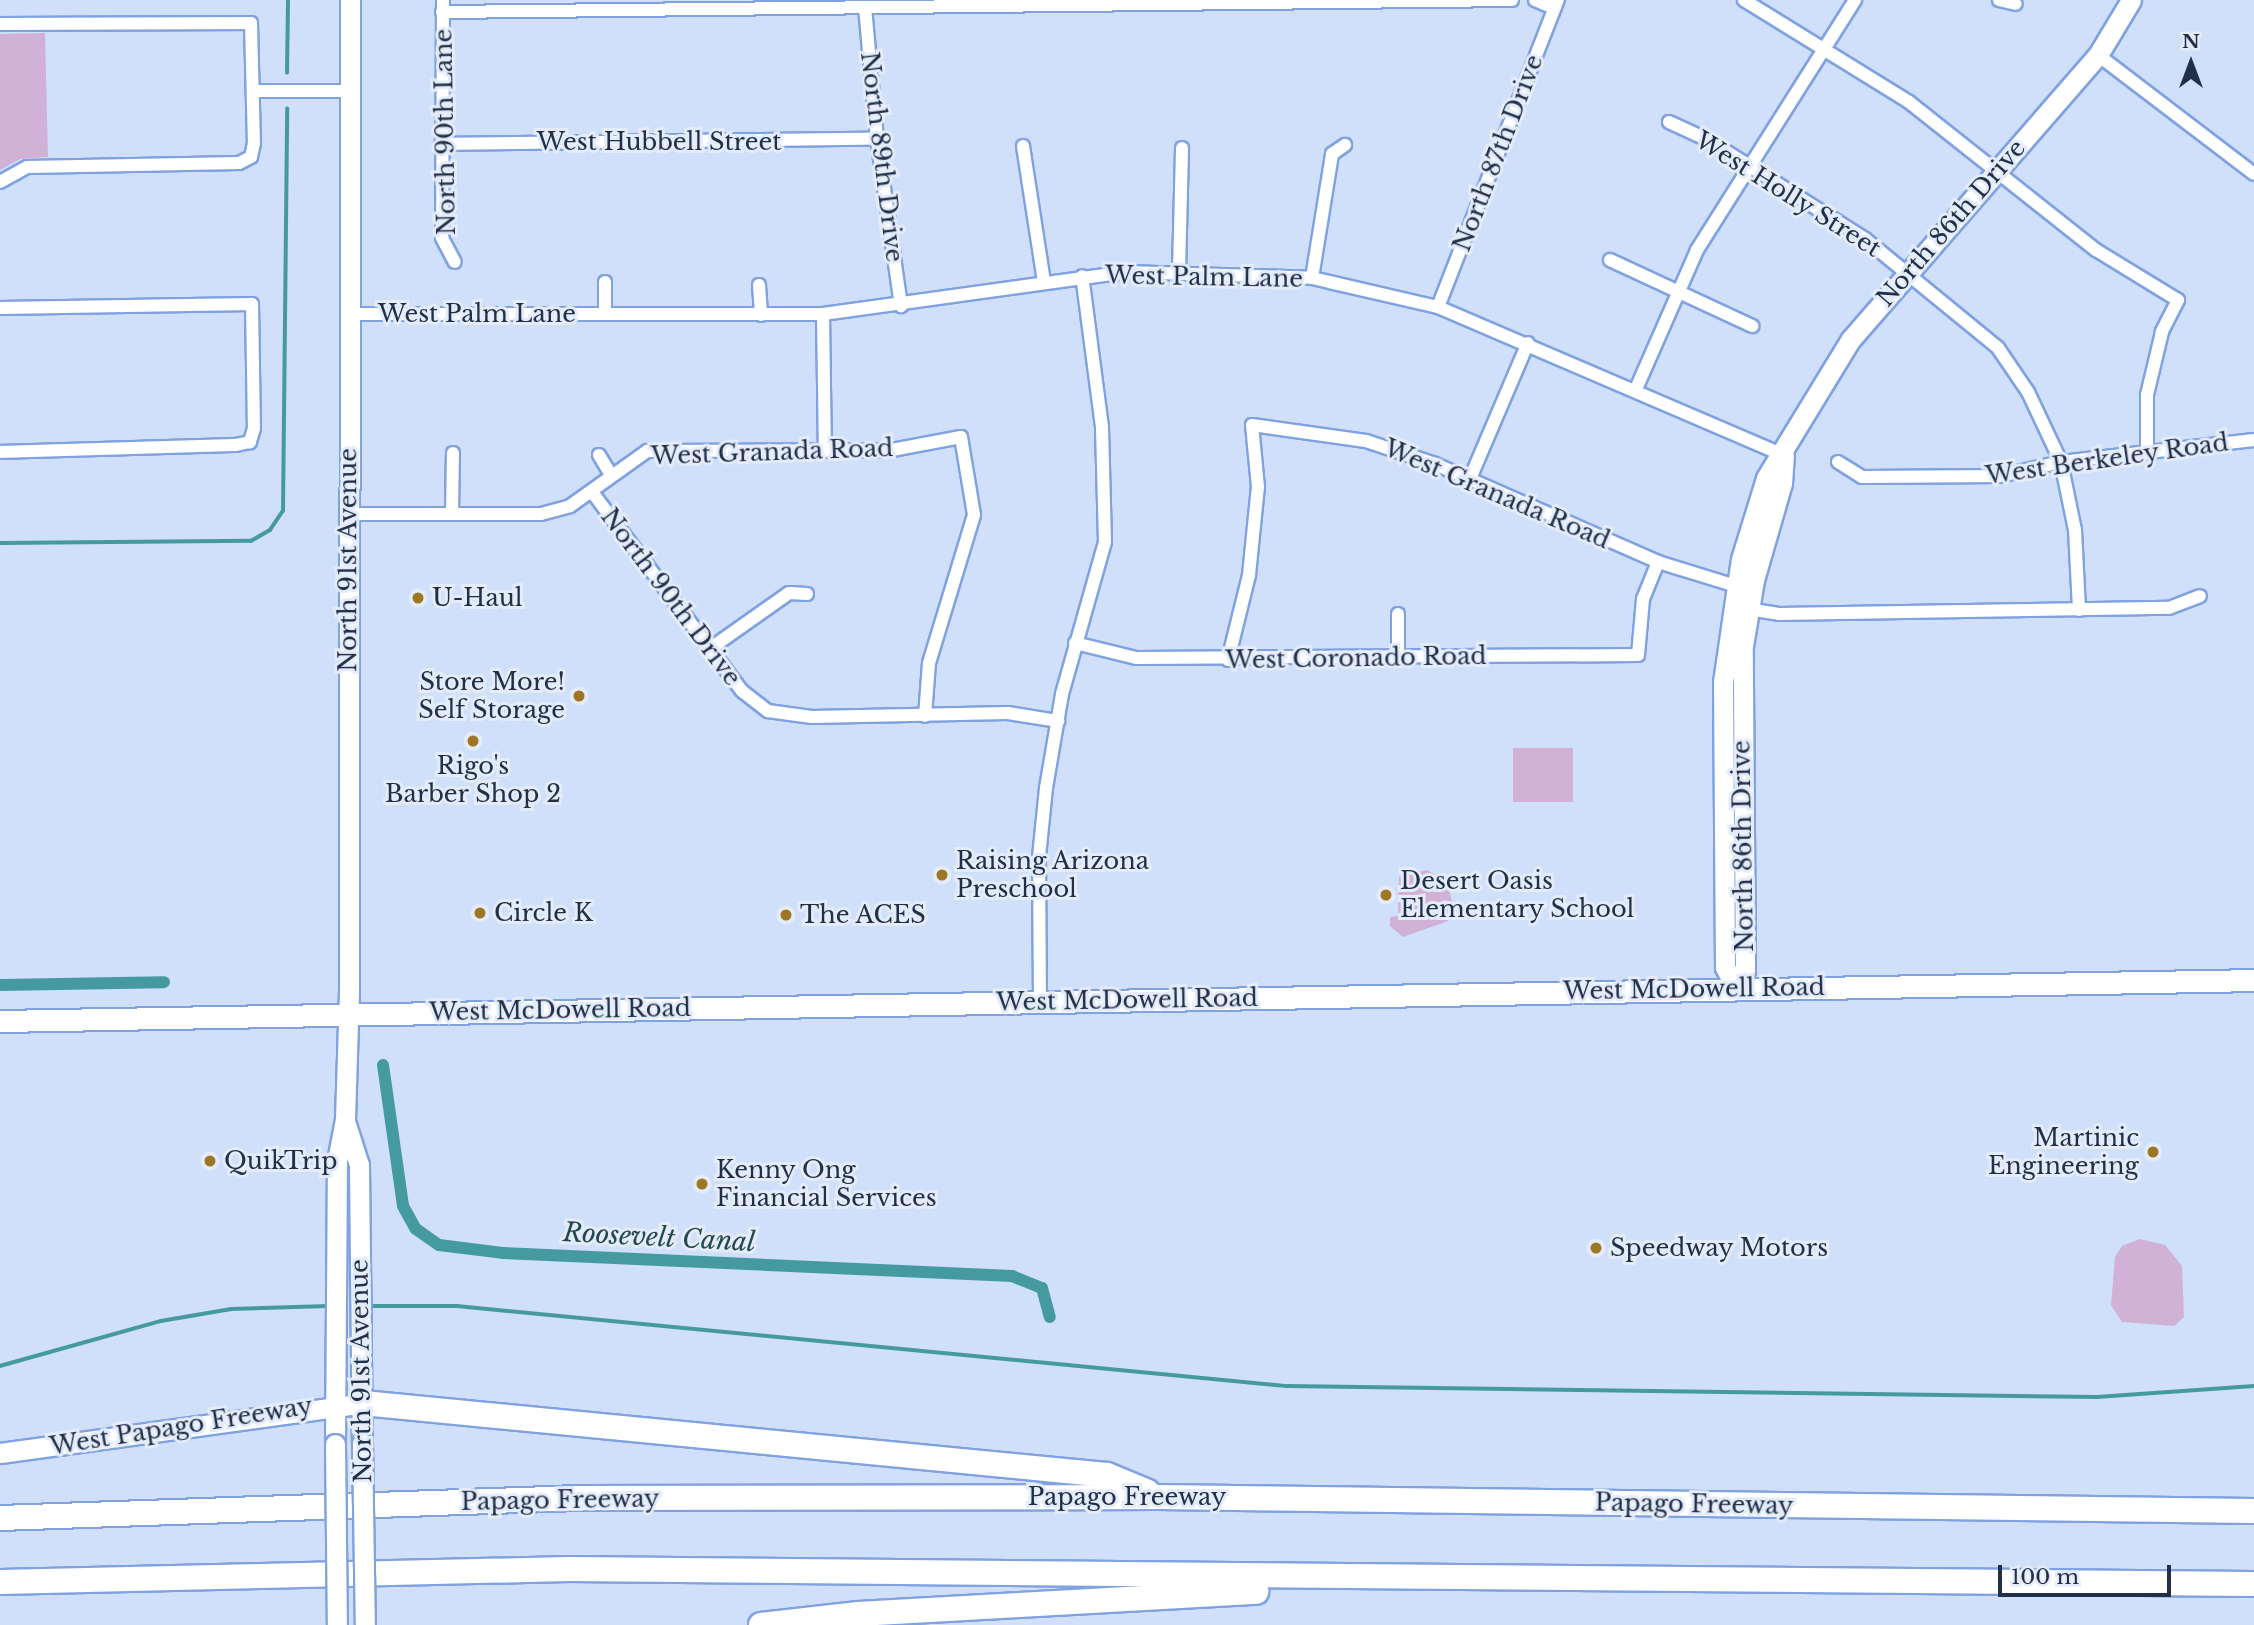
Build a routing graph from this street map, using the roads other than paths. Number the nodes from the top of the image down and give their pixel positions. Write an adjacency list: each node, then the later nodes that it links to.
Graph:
1 (350, 0): 18 (main road, North 91st Avenue)
2 (1512, 0): 9 (street)
3 (1535, 0): 10 (street)
4 (1744, 0): 15 (street)
5 (1855, 0): 15 (street)
6 (1999, 0): 11 (street)
7 (2131, 0): 16 (main road, North 86th Drive)
8 (1063, 2): 9 (street); 13 (street)
9 (1200, 2)
10 (1556, 4): 40 (street, North 87th Drive)
11 (2016, 4)
12 (442, 6): 13 (street); 21 (street, North 90th Lane)
13 (865, 7): 20 (street, North 89th Drive)
14 (0, 24): 17 (street)
15 (1821, 51): 25 (street); 26 (street)
16 (2098, 55): 26 (main road, North 86th Drive); 27 (street)
17 (254, 91): 18 (street); 28 (street)
18 (350, 91): 42 (main road, North 91st Avenue)
19 (1669, 122): 25 (street, West Holly Street)
20 (877, 139): 21 (street, West Hubbell Street); 39 (street, North 89th Drive)
21 (441, 144): 30 (street, North 90th Lane)
22 (1345, 145): 34 (street)
23 (1023, 146): 36 (street)
24 (1182, 148): 31 (street)
25 (1753, 167): 32 (street, West Holly Street); 38 (street)
26 (1994, 172): 32 (main road, North 86th Drive); 51 (street)
27 (2254, 174)
28 (0, 182)
29 (1610, 260): 38 (street)
30 (455, 262)
31 (1179, 272): 33 (street, West Palm Lane); 34 (street, West Palm Lane)
32 (1906, 272): 55 (main road, North 86th Drive); 57 (street, West Holly Street)
33 (1082, 276): 36 (street, West Palm Lane); 70 (street)
34 (1312, 278): 40 (street, West Palm Lane)
35 (605, 282): 43 (street, West Palm Lane)
36 (1044, 282): 39 (street, West Palm Lane)
37 (759, 285): 45 (street)
38 (1678, 292): 46 (street); 48 (street)
39 (901, 306): 44 (street, West Palm Lane)
40 (1438, 307): 47 (street, West Palm Lane)
41 (0, 308): 52 (street)
42 (349, 314): 43 (street, West Palm Lane); 61 (main road, North 91st Avenue)
43 (605, 314): 45 (street, West Palm Lane)
44 (823, 314): 45 (street, West Palm Lane); 50 (street)
45 (761, 315)
46 (1752, 326)
47 (1528, 343): 48 (street, West Palm Lane); 59 (street)
48 (1636, 389): 55 (street, West Palm Lane)
49 (2254, 440): 51 (street, West Berkeley Road)
50 (825, 451): 58 (street, West Granada Road); 75 (street, West Granada Road)
51 (2147, 451): 57 (street, West Berkeley Road)
52 (0, 452)
53 (453, 453): 62 (street)
54 (599, 455): 58 (street)
55 (1784, 455): 64 (main road, North 86th Drive); 67 (main road, North 86th Drive)
56 (1838, 462): 57 (street, West Berkeley Road)
57 (2061, 462): 68 (street, West Holly Street)
58 (611, 475): 60 (street, West Granada Road)
59 (1469, 481): 63 (street, West Granada Road); 73 (street, West Granada Road)
60 (592, 492): 62 (street, West Granada Road); 71 (street, North 90th Drive)
61 (348, 514): 62 (street, West Granada Road); 80 (main road, North 91st Avenue)
62 (453, 514)
63 (1658, 562): 64 (street, West Granada Road); 72 (street, West Coronado Road)
64 (1736, 586): 74 (main road, North 86th Drive)
65 (807, 594): 71 (street)
66 (2200, 596): 68 (street)
67 (1748, 609): 68 (street); 74 (main road, North 86th Drive)
68 (2079, 610)
69 (1398, 614): 72 (street)
70 (1075, 643): 73 (street, West Coronado Road); 76 (street)
71 (711, 648): 75 (street, North 90th Drive)
72 (1398, 657): 73 (street, West Coronado Road)
73 (1228, 660)
74 (1733, 662): 78 (main road, North 86th Drive)
75 (925, 716): 76 (street)
76 (1058, 721): 79 (street)
77 (2254, 980): 78 (main road, West McDowell Road)
78 (1736, 988): 79 (main road, West McDowell Road)
79 (1040, 1002): 80 (main road, West McDowell Road)
80 (347, 1014): 81 (main road, West McDowell Road); 82 (main road, North 91st Avenue)
81 (0, 1021)
82 (345, 1119): 83 (main road, North 91st Avenue); 84 (main road, North 91st Avenue)
83 (334, 1403): 84 (main road, West Papago Freeway); 85 (main road, West Papago Freeway); 92 (main road, North 91st Avenue, bridge)
84 (363, 1403): 86 (highway); 93 (main road, North 91st Avenue, bridge)
85 (0, 1453)
86 (1158, 1497): 87 (highway, Papago Freeway); 88 (highway, Papago Freeway)
87 (2246, 1509)
88 (0, 1518)
89 (1400, 1580): 90 (highway); 91 (highway); 94 (highway)
90 (0, 1582)
91 (2252, 1584)
92 (337, 1625)
93 (365, 1625)
94 (761, 1625)

